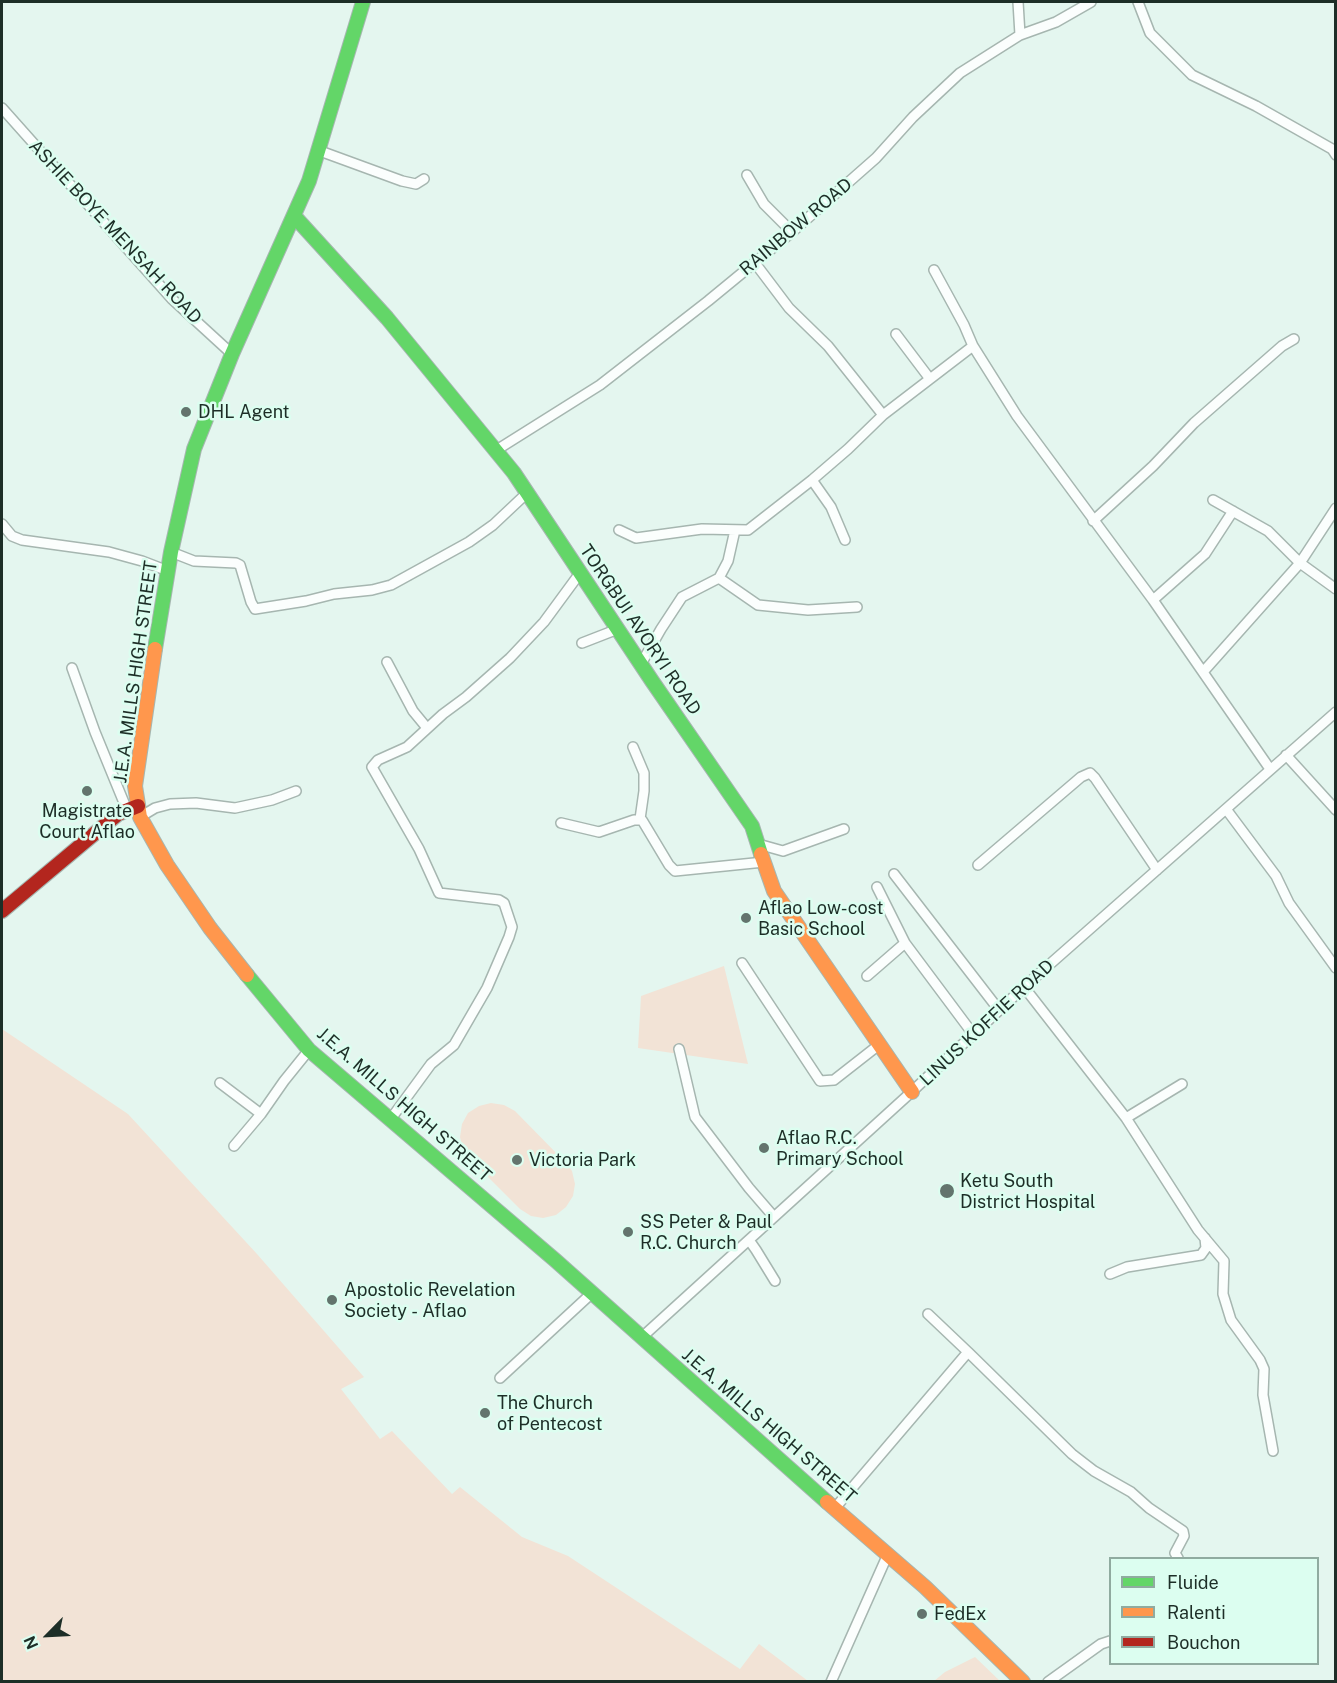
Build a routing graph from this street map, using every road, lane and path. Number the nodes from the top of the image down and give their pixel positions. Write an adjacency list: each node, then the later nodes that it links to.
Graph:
1 (363, 2): 7 (main road, J.E.A. MILLS HIGH STREET)
2 (1018, 2): 5 (street)
3 (1091, 2): 5 (street, RAINBOW ROAD)
4 (1138, 2): 8 (street)
5 (1020, 35): 12 (street, RAINBOW ROAD)
6 (2, 108): 18 (street, ASHIE BOYE MENSAH ROAD)
7 (320, 151): 10 (street); 11 (main road, J.E.A. MILLS HIGH STREET)
8 (1335, 155)
9 (747, 175): 12 (street)
10 (424, 179)
11 (295, 217): 18 (main road, J.E.A. MILLS HIGH STREET); 21 (main road, TORGBUI AVORYI ROAD)
12 (792, 232): 13 (street, RAINBOW ROAD)
13 (755, 263): 20 (street); 21 (street, RAINBOW ROAD)
14 (934, 270): 17 (street)
15 (896, 334): 19 (street)
16 (1294, 339): 27 (street)
17 (973, 345): 19 (street); 27 (street)
18 (232, 354): 32 (main road, J.E.A. MILLS HIGH STREET)
19 (930, 379): 20 (street)
20 (883, 415): 22 (street)
21 (495, 451): 23 (main road, TORGBUI AVORYI ROAD)
22 (812, 480): 30 (street); 31 (street)
23 (527, 493): 32 (street); 35 (main road, TORGBUI AVORYI ROAD)
24 (1213, 500): 26 (street)
25 (1335, 508): 33 (street)
26 (1233, 511): 33 (street); 38 (street)
27 (1094, 521): 38 (street)
28 (2, 524): 34 (street)
29 (619, 530): 30 (street)
30 (735, 530): 36 (street)
31 (845, 540)
32 (171, 552): 34 (main road, J.E.A. MILLS HIGH STREET)
33 (1300, 563): 37 (street); 45 (street)
34 (168, 571): 54 (main road, J.E.A. MILLS HIGH STREET)
35 (580, 573): 40 (main road, TORGBUI AVORYI ROAD); 47 (street)
36 (719, 579): 39 (street); 43 (street)
37 (1335, 589)
38 (1153, 600): 45 (street)
39 (857, 607)
40 (618, 629): 41 (street); 43 (main road, TORGBUI AVORYI ROAD)
41 (582, 643)
42 (387, 662): 47 (street)
43 (641, 664): 58 (main road, TORGBUI AVORYI ROAD)
44 (72, 668): 54 (street)
45 (1203, 672): 50 (street)
46 (1333, 718): 49 (street, LINUS KOFFIE ROAD)
47 (427, 728): 80 (street)
48 (633, 747): 55 (street)
49 (1286, 755): 50 (street, LINUS KOFFIE ROAD); 53 (street)
50 (1270, 769): 52 (street, LINUS KOFFIE ROAD)
51 (296, 791): 54 (street)
52 (1226, 809): 61 (street, LINUS KOFFIE ROAD); 67 (street)
53 (1335, 810)
54 (135, 811): 64 (main road); 74 (main road, J.E.A. MILLS HIGH STREET)
55 (640, 819): 56 (street); 59 (street)
56 (561, 823)
57 (844, 829): 58 (street)
58 (758, 844): 59 (main road, TORGBUI AVORYI ROAD)
59 (764, 862): 72 (main road, TORGBUI AVORYI ROAD)
60 (978, 865): 61 (street)
61 (1157, 870): 69 (street, LINUS KOFFIE ROAD)
62 (894, 873): 70 (street)
63 (877, 887): 65 (street)
64 (2, 911)
65 (905, 943): 68 (street); 71 (street)
66 (742, 963): 72 (street)
67 (1335, 968)
68 (867, 976)
69 (1024, 987): 70 (street, LINUS KOFFIE ROAD); 79 (street)
70 (999, 1010): 71 (street, LINUS KOFFIE ROAD)
71 (973, 1034): 77 (street, LINUS KOFFIE ROAD)
72 (880, 1044): 77 (main road, TORGBUI AVORYI ROAD)
73 (679, 1049): 82 (street)
74 (309, 1050): 78 (street); 80 (main road, J.E.A. MILLS HIGH STREET)
75 (220, 1083): 78 (street)
76 (1182, 1084): 79 (street)
77 (912, 1092): 82 (street, LINUS KOFFIE ROAD)
78 (261, 1114): 81 (street)
79 (1126, 1118): 83 (street)
80 (390, 1120): 87 (main road, J.E.A. MILLS HIGH STREET)
81 (234, 1146)
82 (774, 1217): 84 (street, LINUS KOFFIE ROAD)
83 (1204, 1238): 85 (street); 92 (street)
84 (749, 1240): 86 (street); 89 (street, LINUS KOFFIE ROAD)
85 (1110, 1274)
86 (775, 1281)
87 (592, 1293): 89 (main road, J.E.A. MILLS HIGH STREET); 91 (street)
88 (928, 1314): 90 (street)
89 (641, 1338): 93 (main road, J.E.A. MILLS HIGH STREET)
90 (968, 1352): 93 (street); 95 (street)
91 (500, 1378)
92 (1273, 1451)
93 (835, 1508): 94 (main road, J.E.A. MILLS HIGH STREET)
94 (888, 1554): 97 (street); 98 (main road, J.E.A. MILLS HIGH STREET)
95 (1177, 1557)
96 (1109, 1642): 99 (street)
97 (831, 1682)
98 (1023, 1682)
99 (1048, 1682)

